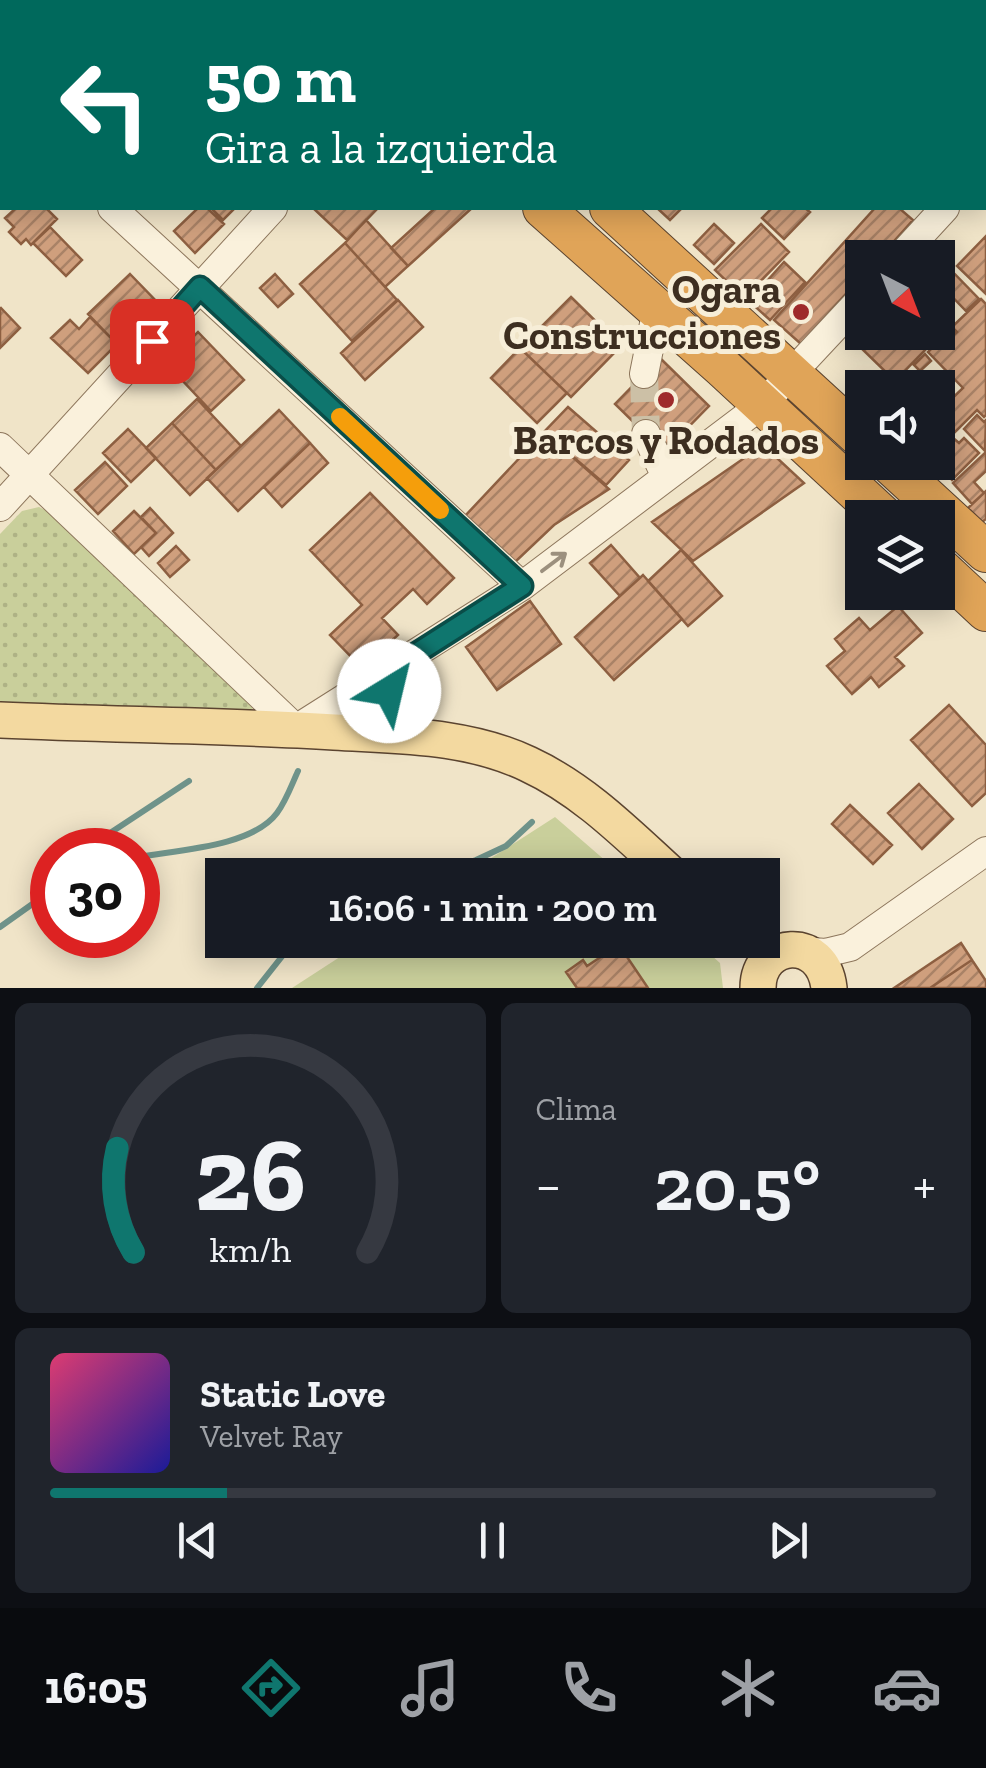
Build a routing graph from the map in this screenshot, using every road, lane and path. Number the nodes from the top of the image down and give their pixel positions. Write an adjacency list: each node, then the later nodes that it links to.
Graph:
1 (114, 210): 7 (street)
2 (271, 210): 7 (street)
3 (545, 210): 8 (highway)
4 (612, 210): 11 (highway)
5 (943, 210): 6 (street)
6 (916, 240)
7 (200, 287): 16 (street); 23 (street)
8 (658, 309): 10 (street); 12 (highway)
9 (845, 317): 11 (street)
10 (644, 374)
11 (792, 375): 12 (street); 13 (highway)
12 (763, 404): 17 (street); 19 (highway)
13 (845, 423)
14 (646, 434): 17 (street)
15 (0, 447): 16 (street)
16 (30, 474): 20 (street); 27 (street)
17 (666, 477): 23 (street, one-way to 17)
18 (908, 480): 21 (highway)
19 (867, 500)
20 (0, 508)
21 (986, 552)
22 (955, 582): 24 (highway)
23 (522, 586): 25 (street)
24 (986, 610)
25 (398, 665): 27 (street); 28 (street)
26 (0, 720): 27 (main road)
27 (296, 729): 28 (main road)
28 (414, 736): 30 (main road)
29 (986, 852): 31 (street)
30 (653, 858)
31 (850, 947): 33 (street); 36 (street)
32 (780, 949): 33 (main road)
33 (796, 950): 35 (main road); 36 (main road)
34 (754, 958): 35 (main road)
35 (758, 984)
36 (829, 988)

